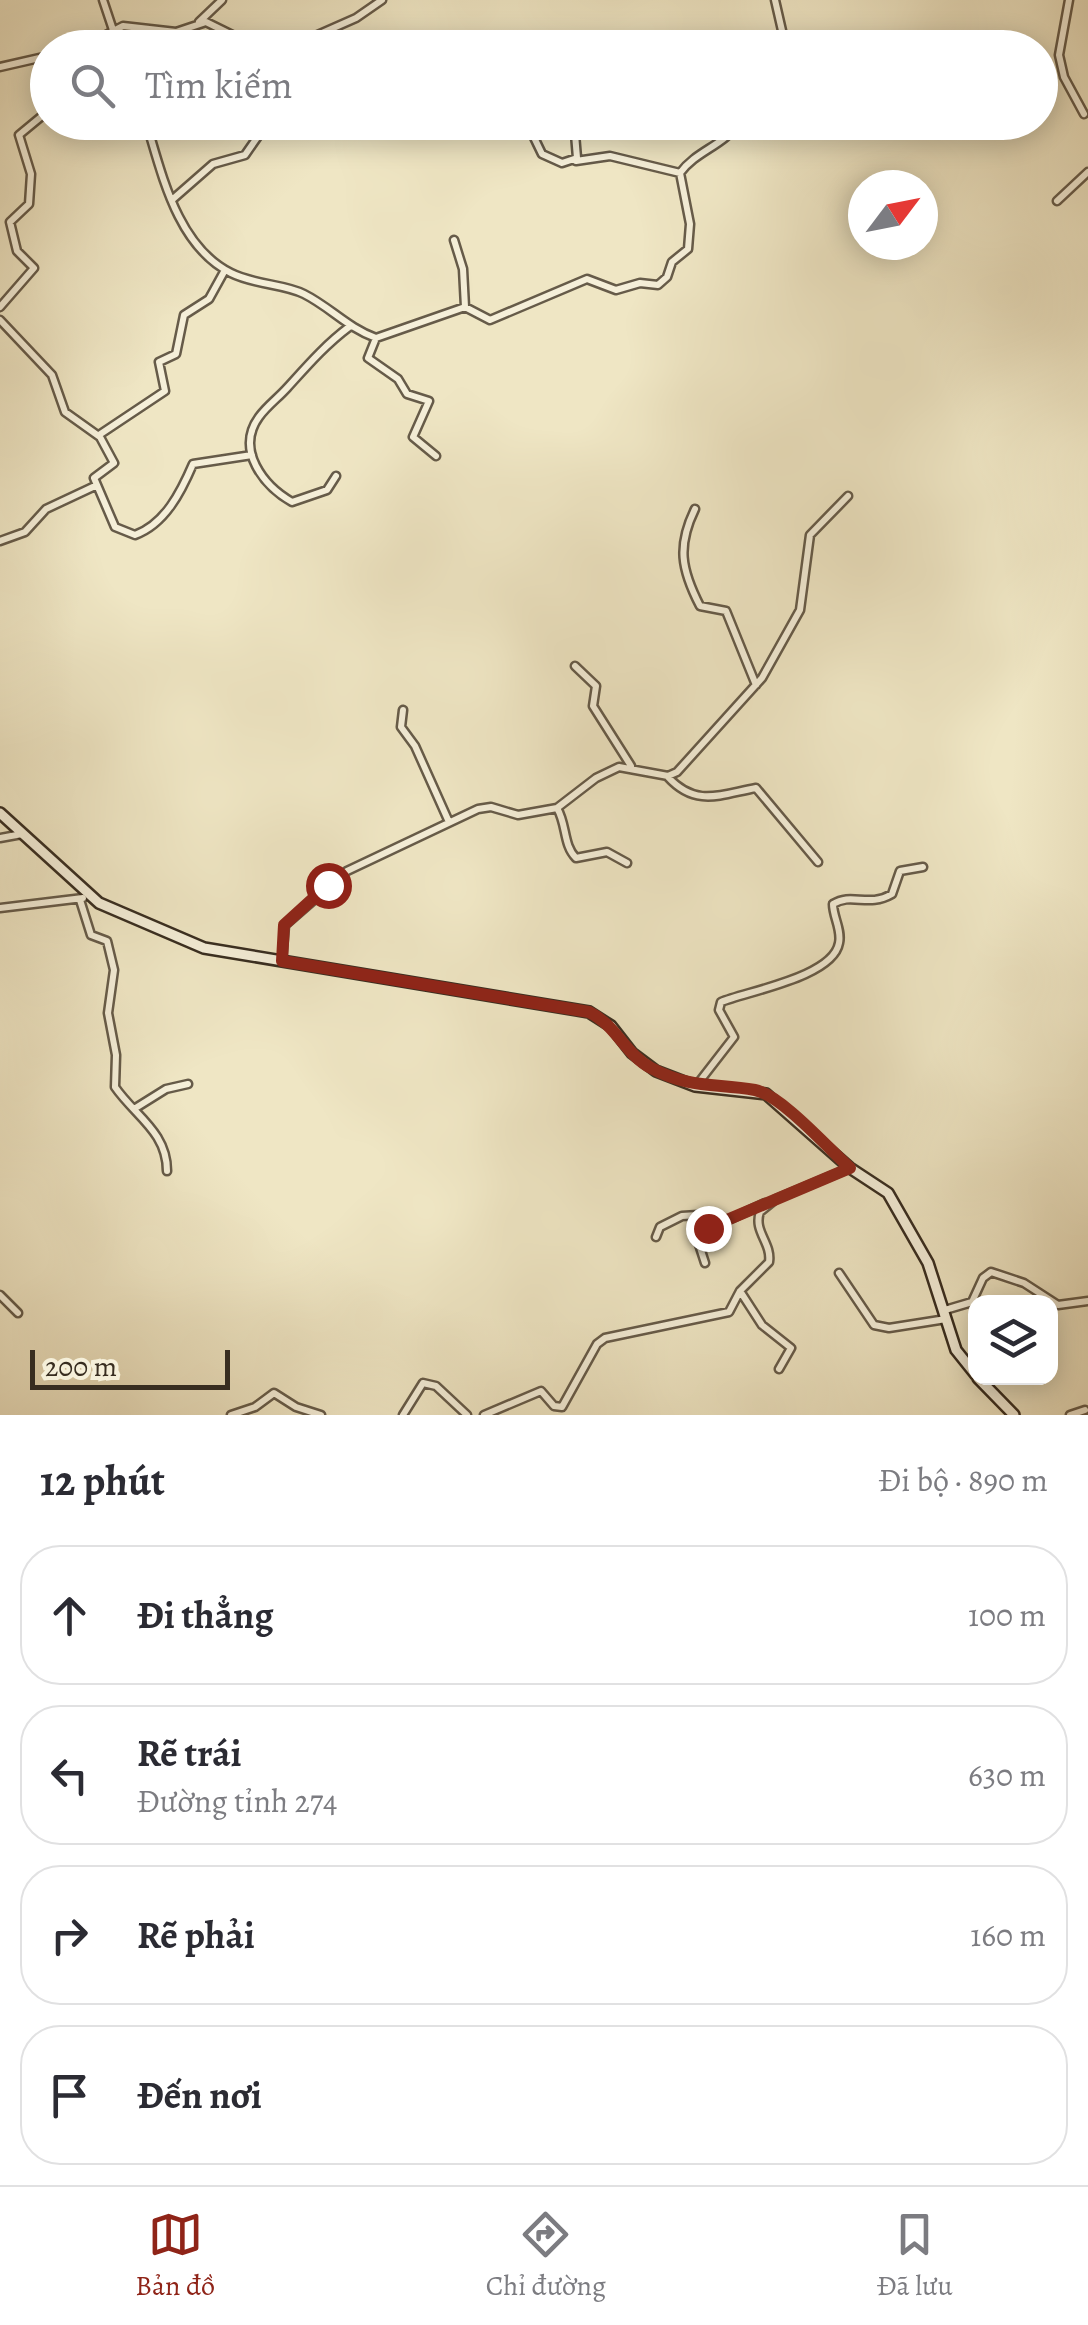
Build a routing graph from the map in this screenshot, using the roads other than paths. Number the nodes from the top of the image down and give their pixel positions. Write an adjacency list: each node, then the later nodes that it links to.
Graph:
1 (103, 0): 7 (street)
2 (222, 0): 6 (street)
3 (382, 0): 11 (street)
4 (775, 0): 12 (street)
5 (1069, 0): 15 (street)
6 (198, 23): 9 (street); 10 (street)
7 (112, 30): 8 (street)
8 (166, 30)
9 (181, 30)
10 (225, 30)
11 (329, 30)
12 (782, 30)
13 (30, 60): 14 (street)
14 (0, 67)
15 (1084, 114)
16 (30, 126): 29 (street)
17 (152, 140): 25 (street)
18 (255, 140): 25 (street)
19 (536, 140): 22 (street)
20 (575, 140): 22 (street)
21 (724, 140): 24 (street)
22 (576, 161): 24 (street)
23 (1088, 172): 26 (street)
24 (680, 173): 30 (street)
25 (173, 199): 28 (street)
26 (1057, 202)
27 (454, 240): 30 (street)
28 (225, 270): 32 (street); 34 (street)
29 (0, 307)
30 (465, 307): 33 (street)
31 (0, 320): 34 (street)
32 (350, 327): 33 (street); 35 (street)
33 (376, 338): 36 (street)
34 (98, 436): 38 (street)
35 (252, 455): 37 (street); 38 (street)
36 (436, 456)
37 (336, 476)
38 (95, 486): 41 (street)
39 (848, 496): 43 (street)
40 (695, 509): 43 (street)
41 (0, 541)
42 (575, 666): 45 (street)
43 (756, 687): 46 (street)
44 (403, 710): 49 (street)
45 (631, 766): 46 (street); 47 (street)
46 (668, 776): 52 (street)
47 (557, 808): 49 (street); 53 (street)
48 (0, 813): 50 (main road)
49 (449, 822): 57 (street)
50 (23, 834): 51 (street); 55 (main road)
51 (0, 838)
52 (818, 862)
53 (627, 863)
54 (923, 868): 59 (street)
55 (84, 896): 56 (street); 57 (main road); 60 (street)
56 (0, 908)
57 (282, 961): 59 (main road)
58 (188, 1084): 60 (street)
59 (695, 1086): 61 (main road)
60 (134, 1109): 62 (street)
61 (850, 1168): 63 (street); 72 (main road)
62 (168, 1171)
63 (776, 1199): 64 (street); 68 (street)
64 (708, 1228): 65 (street); 66 (street)
65 (656, 1237)
66 (705, 1263)
67 (839, 1273): 72 (street)
68 (740, 1291): 74 (street); 81 (street)
69 (0, 1295): 71 (street)
70 (1088, 1301): 72 (street)
71 (18, 1313)
72 (946, 1315): 73 (main road)
73 (968, 1365)
74 (779, 1370)
75 (986, 1385): 82 (main road)
76 (1086, 1410): 83 (street)
77 (462, 1413): 80 (street)
78 (231, 1415): 79 (street)
79 (321, 1415)
80 (402, 1415)
81 (484, 1415)
82 (1014, 1415)
83 (1070, 1415)

